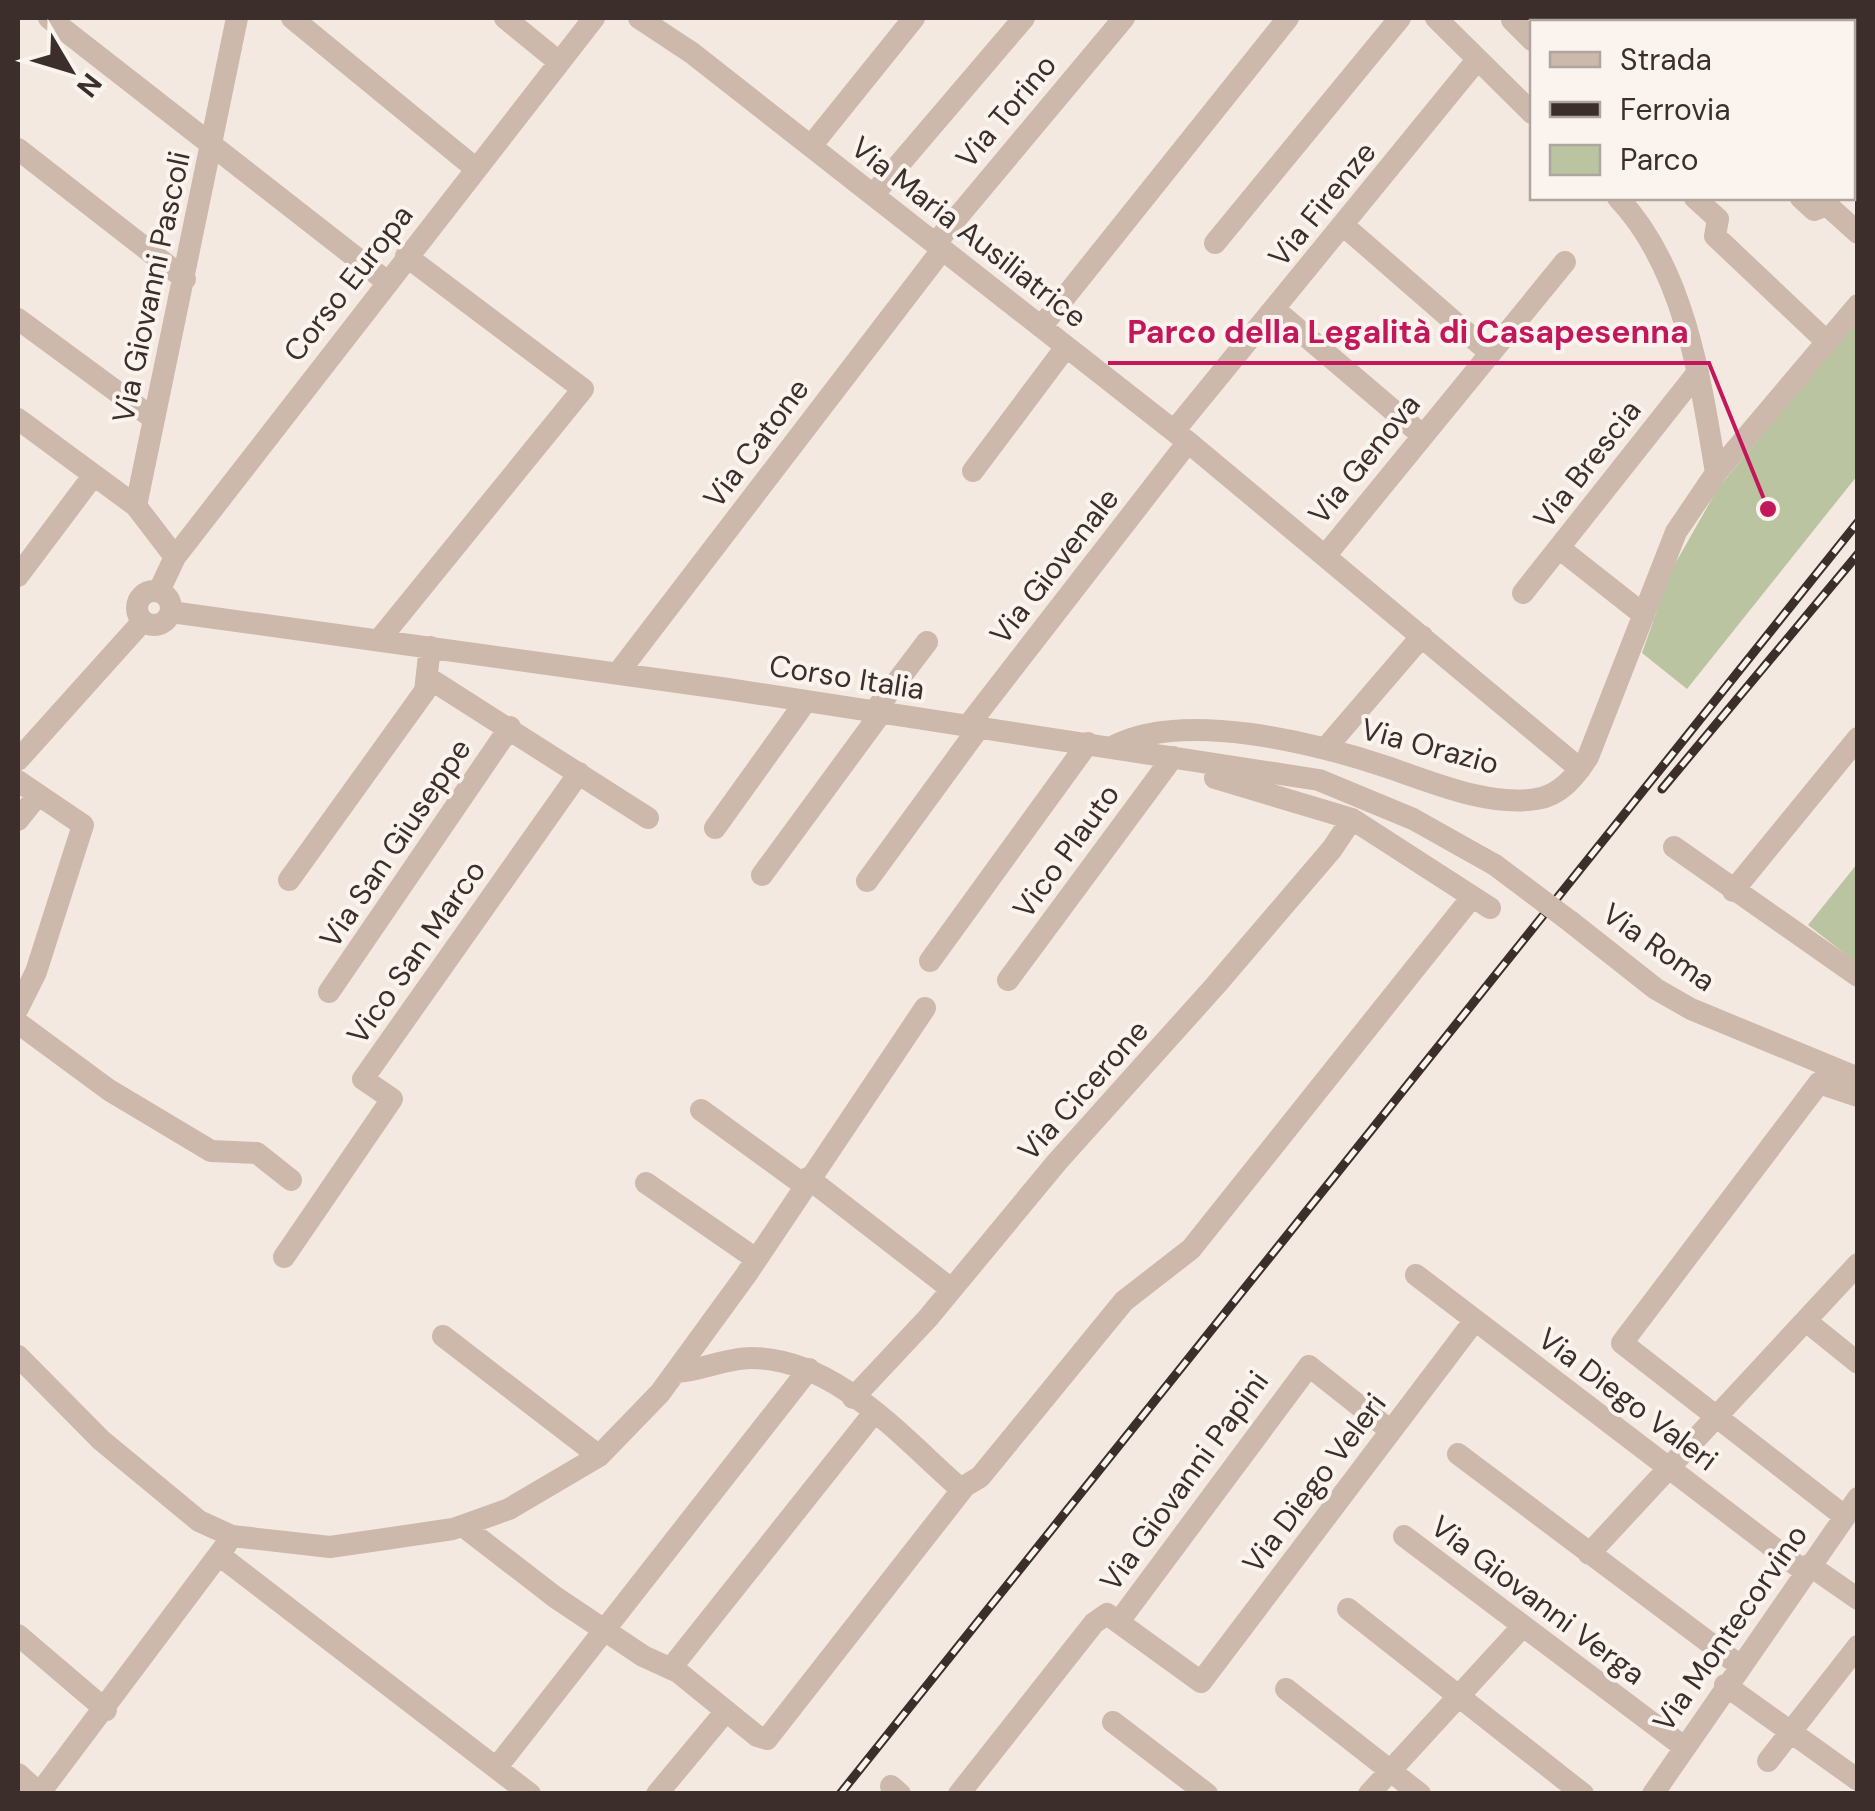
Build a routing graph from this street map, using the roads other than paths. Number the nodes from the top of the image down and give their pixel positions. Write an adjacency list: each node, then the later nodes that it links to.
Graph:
1 (49, 18): 18 (street)
2 (237, 18): 18 (street, Via Giovanni Pascoli)
3 (292, 18): 21 (street)
4 (505, 18): 16 (street)
5 (594, 18): 16 (street, Corso Europa)
6 (639, 18): 19 (street, Via Maria Ausiliatrice)
7 (914, 18): 19 (street)
8 (1024, 18): 22 (street)
9 (1124, 18): 29 (street, Via Torino)
10 (1288, 18): 37 (street)
11 (1400, 18): 28 (street)
12 (1436, 18): 15 (street)
13 (1512, 20): 14 (street)
14 (1530, 38)
15 (1477, 60): 17 (street); 26 (street, Via Firenze)
16 (559, 62): 21 (street, Corso Europa)
17 (1530, 111)
18 (212, 144): 32 (street, Via Giovanni Pascoli); 33 (street)
19 (812, 146): 22 (street, Via Maria Ausiliatrice)
20 (18, 150): 32 (street)
21 (475, 168): 30 (street, Corso Europa)
22 (874, 195): 29 (street, Via Maria Ausiliatrice)
23 (1620, 200): 41 (street)
24 (1698, 200): 38 (street)
25 (1803, 200): 27 (street)
26 (1343, 226): 35 (street, Via Firenze); 40 (street)
27 (1858, 233)
28 (1215, 243)
29 (938, 247): 37 (street, Via Maria Ausiliatrice); 61 (street, Via Catone)
30 (406, 256): 33 (street, Corso Europa); 58 (street)
31 (1564, 262): 40 (street, Via Genova)
32 (186, 278): 43 (street, Via Giovanni Pascoli)
33 (386, 281): 52 (street, Corso Europa)
34 (1858, 305): 38 (street, Via Orazio)
35 (1274, 309): 44 (street); 45 (street, Via Firenze)
36 (18, 318): 43 (street)
37 (1041, 327): 39 (street, Via Maria Ausiliatrice)
38 (1826, 342): 47 (street, Via Orazio)
39 (1066, 347): 45 (street, Via Maria Ausiliatrice); 46 (street)
40 (1490, 353): 44 (street, Via Genova)
41 (1698, 372): 47 (street); 50 (street, Via Brescia)
42 (18, 419): 48 (street)
43 (154, 419): 49 (street, Via Giovanni Pascoli)
44 (1422, 435): 51 (street, Via Genova)
45 (1181, 437): 51 (street, Via Maria Ausiliatrice); 66 (street, Via Giovenale)
46 (972, 471)
47 (1716, 472): 56 (street, Via Orazio)
48 (93, 476): 49 (street); 53 (street)
49 (136, 506): 52 (street)
50 (1559, 548): 54 (street, Via Brescia); 56 (street)
51 (1324, 556): 57 (street, Via Maria Ausiliatrice)
52 (175, 557): 55 (street, Corso Europa)
53 (18, 576)
54 (1524, 594)
55 (165, 602): 58 (street, Corso Italia); 72 (street)
56 (1644, 615): 73 (street, Via Orazio)
57 (1422, 636): 70 (street); 73 (street, Via Maria Ausiliatrice)
58 (380, 640): 60 (street, Corso Italia)
59 (926, 642): 64 (street)
60 (430, 647): 61 (street, Corso Italia); 62 (street)
61 (618, 673): 63 (street, Corso Italia)
62 (427, 677): 65 (street); 84 (street)
63 (806, 701): 64 (street, Corso Italia); 80 (street)
64 (877, 712): 66 (street, Corso Italia); 83 (street)
65 (510, 728): 74 (street); 90 (street, Via San Giuseppe)
66 (972, 728): 68 (street, Corso Italia); 85 (street, Via Giovenale)
67 (1858, 738): 86 (street)
68 (1088, 743): 69 (street, Corso Italia); 87 (street)
69 (1112, 747): 70 (street, Via Orazio); 71 (street, Corso Italia)
70 (1325, 749): 73 (street, Via Orazio)
71 (1176, 757): 78 (street); 82 (street, Corso Italia); 89 (street, Vico Plauto)
72 (18, 760)
73 (1580, 768)
74 (579, 773): 77 (street); 100 (street, Vico San Marco)
75 (18, 780): 76 (street)
76 (38, 795): 79 (street); 91 (street)
77 (648, 818)
78 (1352, 819): 104 (street, Via Cicerone); 119 (street)
79 (18, 820)
80 (715, 828)
81 (1674, 847): 86 (street)
82 (1496, 865): 94 (street, Via Roma, bridge)
83 (762, 876)
84 (289, 880)
85 (867, 881)
86 (1734, 891): 88 (street)
87 (930, 962)
88 (1858, 976)
89 (1008, 980)
90 (329, 992)
91 (18, 1008)
92 (924, 1008): 99 (street)
93 (18, 1023): 97 (street)
94 (1858, 1078)
95 (1858, 1096): 114 (street)
96 (701, 1110): 99 (street)
97 (291, 1180)
98 (646, 1182): 101 (street)
99 (806, 1182): 101 (street); 104 (street)
100 (284, 1257)
101 (756, 1259): 111 (street)
102 (1858, 1264): 106 (street)
103 (1416, 1275): 105 (street, Via Diego Valeri)
104 (950, 1288): 112 (street, Via Cicerone)
105 (1475, 1320): 115 (street, Via Diego Veleri); 118 (street, Via Diego Valeri)
106 (1806, 1321): 109 (street); 114 (street)
107 (443, 1336): 117 (street)
108 (18, 1356): 123 (street)
109 (1858, 1363)
110 (809, 1369): 111 (street); 112 (street); 130 (street)
111 (676, 1372): 117 (street)
112 (853, 1398): 113 (street)
113 (873, 1414): 119 (street); 134 (street)
114 (1716, 1416): 118 (street); 120 (street)
115 (1390, 1431): 128 (street, Via Giovanni Papini); 128 (street, Via Diego Veleri)
116 (1458, 1454): 124 (street)
117 (599, 1456): 121 (street)
118 (1670, 1469): 124 (street); 125 (street, Via Diego Valeri)
119 (962, 1490): 139 (street)
120 (1851, 1507): 125 (street, Via Montecorvino)
121 (463, 1526): 123 (street); 130 (street)
122 (1404, 1536): 129 (street, Via Giovanni Verga)
123 (226, 1545): 138 (street); 144 (street)
124 (1590, 1554): 133 (street)
125 (1806, 1568): 126 (street, Via Diego Valeri); 133 (street, Via Montecorvino)
126 (1858, 1599)
127 (1348, 1609): 137 (street)
128 (1113, 1617): 151 (street)
129 (1523, 1626): 137 (street); 142 (street, Via Giovanni Verga)
130 (608, 1629): 134 (street); 144 (street)
131 (18, 1635): 138 (street)
132 (1858, 1646): 141 (street)
133 (1739, 1665): 135 (street, Via Montecorvino)
134 (671, 1668): 139 (street)
135 (1726, 1686): 141 (street); 142 (street, Via Montecorvino)
136 (1286, 1688): 145 (street)
137 (1459, 1696): 145 (street); 155 (street)
138 (106, 1710): 148 (street)
139 (726, 1710): 150 (street)
140 (1113, 1722): 152 (street)
141 (1790, 1732): 143 (street); 147 (street)
142 (1684, 1747): 156 (street, Via Montecorvino)
143 (1768, 1760)
144 (496, 1766): 149 (street)
145 (1390, 1770): 153 (street); 154 (street)
146 (18, 1774): 148 (street)
147 (1858, 1780)
148 (39, 1793)
149 (530, 1794)
150 (657, 1794)
151 (959, 1794)
152 (1207, 1794)
153 (1369, 1794)
154 (1420, 1794)
155 (1583, 1794)
156 (1653, 1794)

